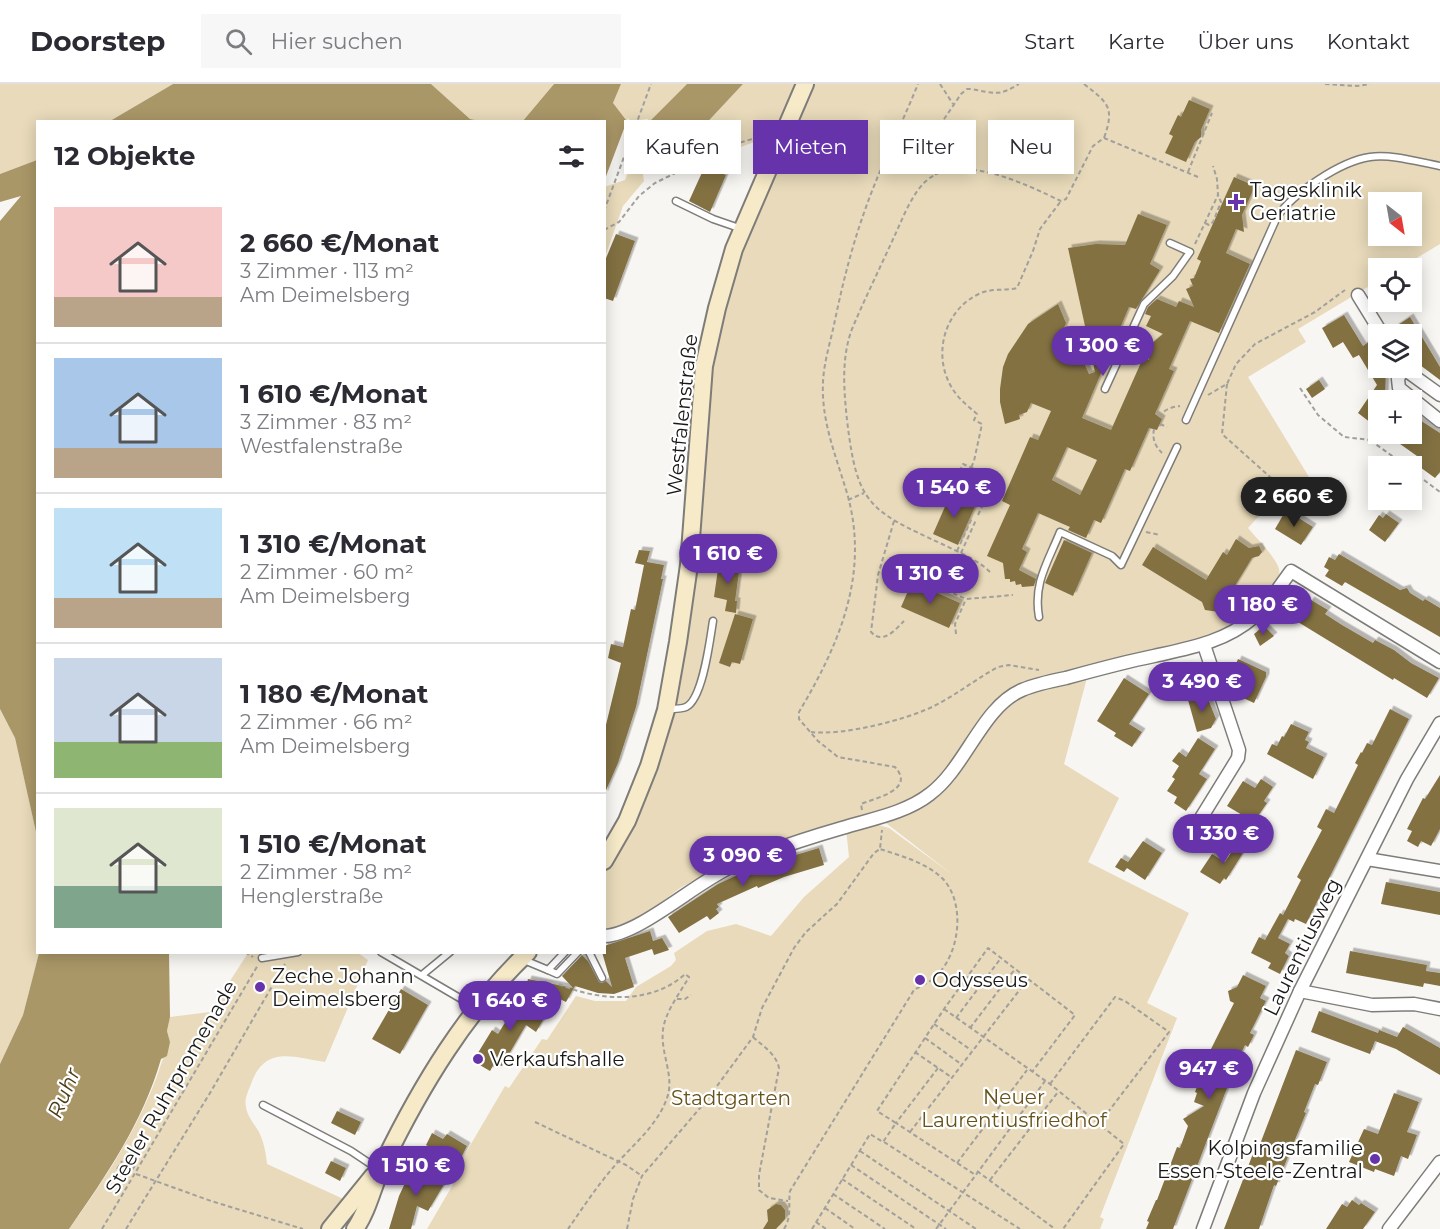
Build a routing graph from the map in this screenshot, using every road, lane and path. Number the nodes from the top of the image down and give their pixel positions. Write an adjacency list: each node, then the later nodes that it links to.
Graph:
1 (651, 84): 23 (path)
2 (805, 84): 11 (main road, Westfalenstraße)
3 (918, 84): 56 (path)
4 (940, 84): 9 (path)
5 (1019, 84): 9 (path)
6 (1084, 84): 12 (path)
7 (1325, 84): 8 (path)
8 (1370, 84)
9 (954, 105): 18 (path)
10 (1212, 113): 16 (path)
11 (788, 120)
12 (1104, 138): 16 (path); 22 (path)
13 (753, 139): 25 (path)
14 (1213, 166): 20 (path)
15 (1440, 166): 37 (lane)
16 (1187, 173): 19 (path)
17 (765, 174): 26 (main road, Westfalenstraße)
18 (936, 175): 22 (path); 53 (path)
19 (1198, 177)
20 (1218, 195): 24 (path); 24 (path)
21 (676, 201): 26 (lane)
22 (1061, 201): 49 (path)
23 (606, 205)
24 (1205, 223): 28 (path)
25 (606, 229)
26 (742, 229): 74 (main road, Westfalenstraße)
27 (1170, 243): 28 (lane)
28 (1190, 252): 35 (lane)
29 (1355, 290): 30 (street); 33 (path)
30 (1377, 324)
31 (1398, 378): 40 (street)
32 (1417, 378): 36 (street)
33 (1227, 384): 37 (path); 58 (path)
34 (1300, 388): 44 (path)
35 (1105, 389)
36 (1440, 394)
37 (1193, 405): 38 (path); 39 (lane)
38 (1159, 417)
39 (1186, 420)
40 (1440, 421)
41 (1160, 424): 42 (path)
42 (1167, 427)
43 (1154, 429): 48 (path)
44 (1368, 440)
45 (1376, 444): 47 (path)
46 (1176, 447): 48 (lane)
47 (1392, 456)
48 (1172, 458): 67 (lane)
49 (971, 467): 50 (path); 54 (path); 54 (path)
50 (981, 472): 55 (path); 57 (path)
51 (1422, 478): 52 (path)
52 (1440, 492)
53 (864, 493): 56 (path); 62 (path)
54 (960, 493): 55 (path)
55 (970, 498): 57 (path)
56 (848, 500): 76 (path)
57 (979, 502): 59 (path)
58 (1298, 502)
59 (978, 515)
60 (972, 518): 63 (path)
61 (976, 520): 63 (path)
62 (894, 521): 63 (path); 69 (path)
63 (961, 553): 64 (path); 66 (path)
64 (990, 572)
65 (1013, 595): 66 (path)
66 (966, 599): 70 (path)
67 (1039, 617)
68 (713, 621): 74 (lane)
69 (904, 621)
70 (956, 634)
71 (1204, 645): 72 (street); 73 (street); 79 (street)
72 (1440, 662)
73 (1051, 682): 76 (path); 77 (street)
74 (666, 710): 81 (main road, Westfalenstraße)
75 (1440, 723): 82 (street, Laurentiusweg)
76 (811, 732): 78 (path)
77 (883, 815): 78 (street); 80 (path)
78 (864, 821): 84 (street)
79 (1183, 841)
80 (880, 849): 112 (path); 150 (path)
81 (606, 858)
82 (1367, 859): 83 (street); 102 (street, Laurentiusweg)
83 (1440, 871)
84 (606, 936)
85 (248, 954): 94 (path)
86 (288, 954): 95 (lane)
87 (293, 954): 147 (path)
88 (385, 954): 99 (lane)
89 (448, 954): 99 (lane)
90 (564, 954): 98 (lane)
91 (576, 954): 98 (lane)
92 (589, 954): 100 (lane)
93 (524, 956): 98 (lane); 106 (main road)
94 (253, 957)
95 (262, 958): 142 (path, Steeler Ruhrpromenade)
96 (1001, 958): 97 (path); 107 (path); 109 (path)
97 (1015, 969): 101 (path); 111 (path)
98 (548, 970)
99 (422, 975): 106 (lane)
100 (602, 978)
101 (1028, 979): 113 (path); 120 (path)
102 (1300, 991): 108 (street); 174 (street, Laurentiusweg)
103 (576, 992): 105 (path)
104 (691, 995): 105 (path)
105 (677, 999): 133 (path)
106 (476, 1008): 138 (main road)
107 (944, 1009): 109 (path); 110 (path)
108 (1440, 1009)
109 (957, 1018): 111 (path)
110 (934, 1024): 114 (path); 115 (path)
111 (970, 1028): 113 (path)
112 (753, 1037): 144 (path); 150 (path)
113 (982, 1037): 115 (path); 119 (path)
114 (925, 1038): 116 (path); 117 (path)
115 (971, 1051): 117 (path)
116 (915, 1052): 118 (path); 127 (path)
117 (961, 1064): 121 (path)
118 (938, 1068): 121 (path); 127 (path)
119 (1028, 1070): 120 (path); 135 (path)
120 (1032, 1072): 122 (path)
121 (951, 1077): 129 (path)
122 (1045, 1081): 123 (path); 141 (path)
123 (1050, 1084): 124 (path); 128 (path)
124 (1058, 1092): 128 (path); 146 (path)
125 (264, 1105): 138 (lane)
126 (535, 1122): 133 (path)
127 (896, 1123): 129 (path); 130 (path)
128 (1100, 1124): 173 (path)
129 (910, 1132): 135 (path)
130 (883, 1142): 131 (path); 148 (path)
131 (860, 1151): 137 (path); 152 (path)
132 (124, 1162): 140 (path)
133 (618, 1162): 144 (path); 160 (path)
134 (1440, 1162): 175 (street)
135 (957, 1163): 143 (path)
136 (136, 1164): 140 (path)
137 (851, 1165): 145 (path); 154 (path)
138 (380, 1166): 155 (main road); 159 (main road)
139 (119, 1170): 140 (path)
140 (126, 1170)
141 (978, 1170): 143 (path); 146 (path)
142 (136, 1174): 147 (path); 156 (path, Steeler Ruhrpromenade)
143 (974, 1175): 148 (path)
144 (642, 1176): 161 (path)
145 (842, 1179): 149 (path); 167 (path)
146 (990, 1180): 172 (path)
147 (156, 1181): 157 (path); 158 (path)
148 (962, 1191): 152 (path); 171 (path)
149 (833, 1194): 151 (path); 166 (path)
150 (788, 1201): 162 (path)
151 (825, 1208): 153 (path); 165 (path)
152 (949, 1210): 154 (path); 170 (path)
153 (816, 1222): 163 (path); 164 (path)
154 (939, 1224): 168 (path); 169 (path)
155 (360, 1226)
156 (102, 1229)
157 (126, 1229)
158 (303, 1229)
159 (330, 1229)
160 (567, 1229)
161 (627, 1229)
162 (784, 1229)
163 (812, 1229)
164 (826, 1229)
165 (855, 1229)
166 (885, 1229)
167 (916, 1229)
168 (936, 1229)
169 (946, 1229)
170 (976, 1229)
171 (1020, 1229)
172 (1055, 1229)
173 (1063, 1229)
174 (1203, 1229)
175 (1389, 1229)

